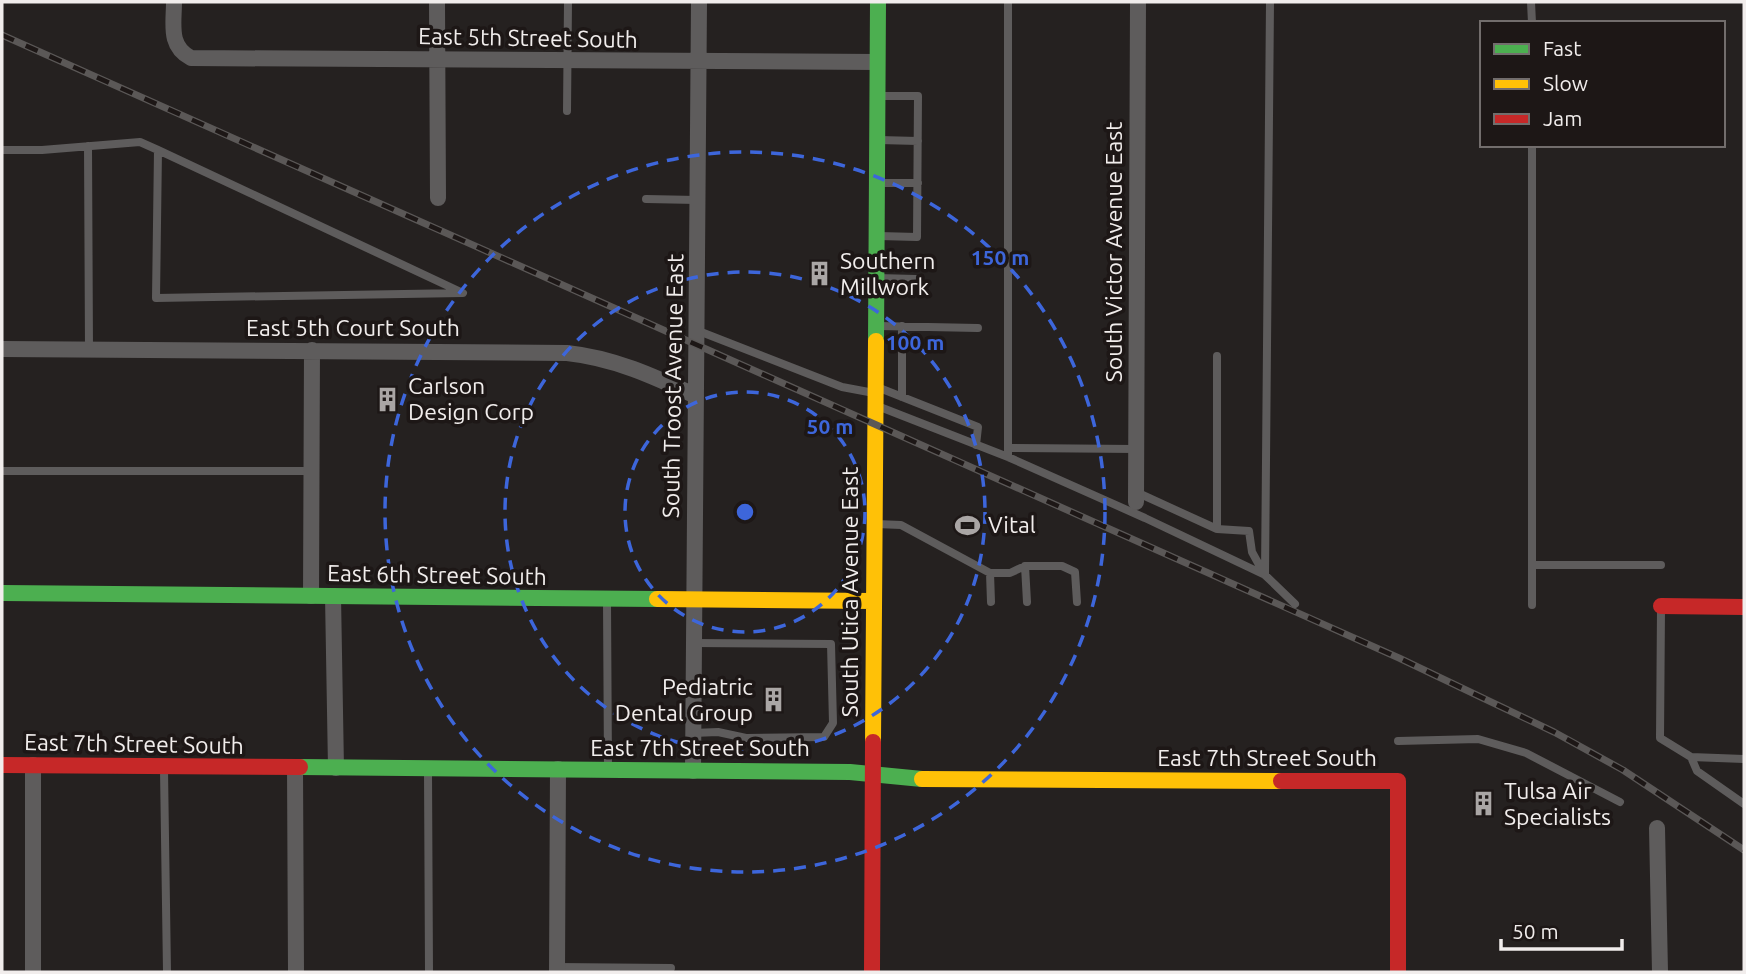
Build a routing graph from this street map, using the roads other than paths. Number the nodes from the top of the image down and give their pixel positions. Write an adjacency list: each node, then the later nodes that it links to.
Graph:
1 (174, 2): 11 (street, East 5th Street South)
2 (437, 2): 11 (street)
3 (568, 2): 12 (lane)
4 (699, 2): 14 (street, South Troost Avenue East)
5 (878, 2): 13 (street, South Utica Avenue East)
6 (1007, 2): 44 (lane)
7 (1138, 2): 43 (street, South Victor Avenue East)
8 (1270, 2): 54 (lane)
9 (1531, 2): 10 (lane)
10 (1532, 21)
11 (437, 60): 12 (street, East 5th Street South); 25 (street)
12 (567, 62): 14 (street, East 5th Street South); 16 (lane)
13 (877, 62): 14 (street, East 5th Street South); 15 (street, South Utica Avenue East)
14 (699, 63): 27 (street, South Troost Avenue East)
15 (877, 96): 17 (street, South Utica Avenue East); 18 (lane)
16 (567, 111)
17 (877, 140): 18 (lane); 23 (street, South Utica Avenue East)
18 (918, 141): 24 (lane)
19 (88, 146): 21 (lane); 22 (lane); 36 (lane)
20 (1532, 147): 50 (lane)
21 (2, 150)
22 (158, 150): 22 (lane)
23 (876, 183): 24 (lane); 28 (street, South Utica Avenue East)
24 (918, 183): 28 (lane)
25 (438, 198)
26 (646, 200): 27 (lane)
27 (697, 200): 34 (street, South Troost Avenue East)
28 (876, 236): 29 (street, South Utica Avenue East)
29 (876, 278): 30 (lane); 31 (street, South Utica Avenue East)
30 (916, 279)
31 (875, 326): 32 (lane); 39 (street, South Utica Avenue East)
32 (902, 326): 33 (lane); 41 (lane)
33 (978, 328)
34 (696, 330): 39 (lane); 40 (street, South Troost Avenue East)
35 (2, 349): 36 (street, East 5th Court South)
36 (89, 350): 37 (street, East 5th Court South)
37 (312, 350): 40 (street, East 5th Court South); 46 (street)
38 (1217, 356): 49 (lane)
39 (874, 394): 41 (lane); 42 (lane); 48 (street, South Utica Avenue East)
40 (696, 396): 59 (street, South Troost Avenue East)
41 (902, 397): 42 (lane)
42 (976, 445): 44 (lane)
43 (1136, 449): 44 (lane); 47 (street, South Victor Avenue East)
44 (1008, 453): 54 (lane)
45 (2, 471): 46 (lane)
46 (313, 471): 56 (street)
47 (1136, 497): 49 (lane)
48 (873, 524): 53 (lane); 60 (street, South Utica Avenue East)
49 (1217, 529): 54 (lane)
50 (1532, 565): 51 (lane); 65 (lane)
51 (1661, 565)
52 (1025, 566): 53 (lane); 62 (lane); 63 (lane)
53 (990, 573): 61 (lane)
54 (1265, 575): 64 (lane)
55 (2, 593): 56 (street, East 6th Street South)
56 (311, 596): 57 (street, East 6th Street South)
57 (333, 596): 58 (street, East 6th Street South); 77 (street)
58 (607, 599): 59 (street, East 6th Street South); 80 (lane)
59 (693, 600): 60 (street, East 6th Street South); 68 (street, South Troost Avenue East)
60 (872, 601): 82 (street, South Utica Avenue East)
61 (990, 602)
62 (1027, 602)
63 (1077, 602)
64 (1295, 604)
65 (1532, 605)
66 (1661, 606): 67 (street); 71 (lane)
67 (1744, 607)
68 (693, 643): 69 (street, South Troost Avenue East); 69 (lane)
69 (693, 733): 81 (street, South Troost Avenue East)
70 (1398, 741): 83 (lane)
71 (1691, 757): 72 (lane); 84 (lane)
72 (1744, 759)
73 (2, 765): 74 (street, East 7th Street South)
74 (33, 765): 75 (street, East 7th Street South); 88 (street)
75 (164, 767): 76 (street, East 7th Street South); 89 (lane)
76 (295, 768): 77 (street, East 7th Street South); 90 (street)
77 (335, 768): 78 (street, East 7th Street South)
78 (428, 768): 79 (street, East 7th Street South); 91 (lane)
79 (558, 769): 80 (street, East 7th Street South); 87 (street)
80 (608, 770): 81 (street, East 7th Street South)
81 (693, 771): 82 (street, East 7th Street South)
82 (873, 775): 92 (street, South Utica Avenue East); 93 (street, East 7th Street South)
83 (1620, 802)
84 (1744, 804)
85 (1657, 828): 94 (street)
86 (671, 968): 87 (lane)
87 (557, 970)
88 (33, 972)
89 (167, 972)
90 (296, 972)
91 (429, 972)
92 (872, 972)
93 (1398, 972)
94 (1660, 972)

